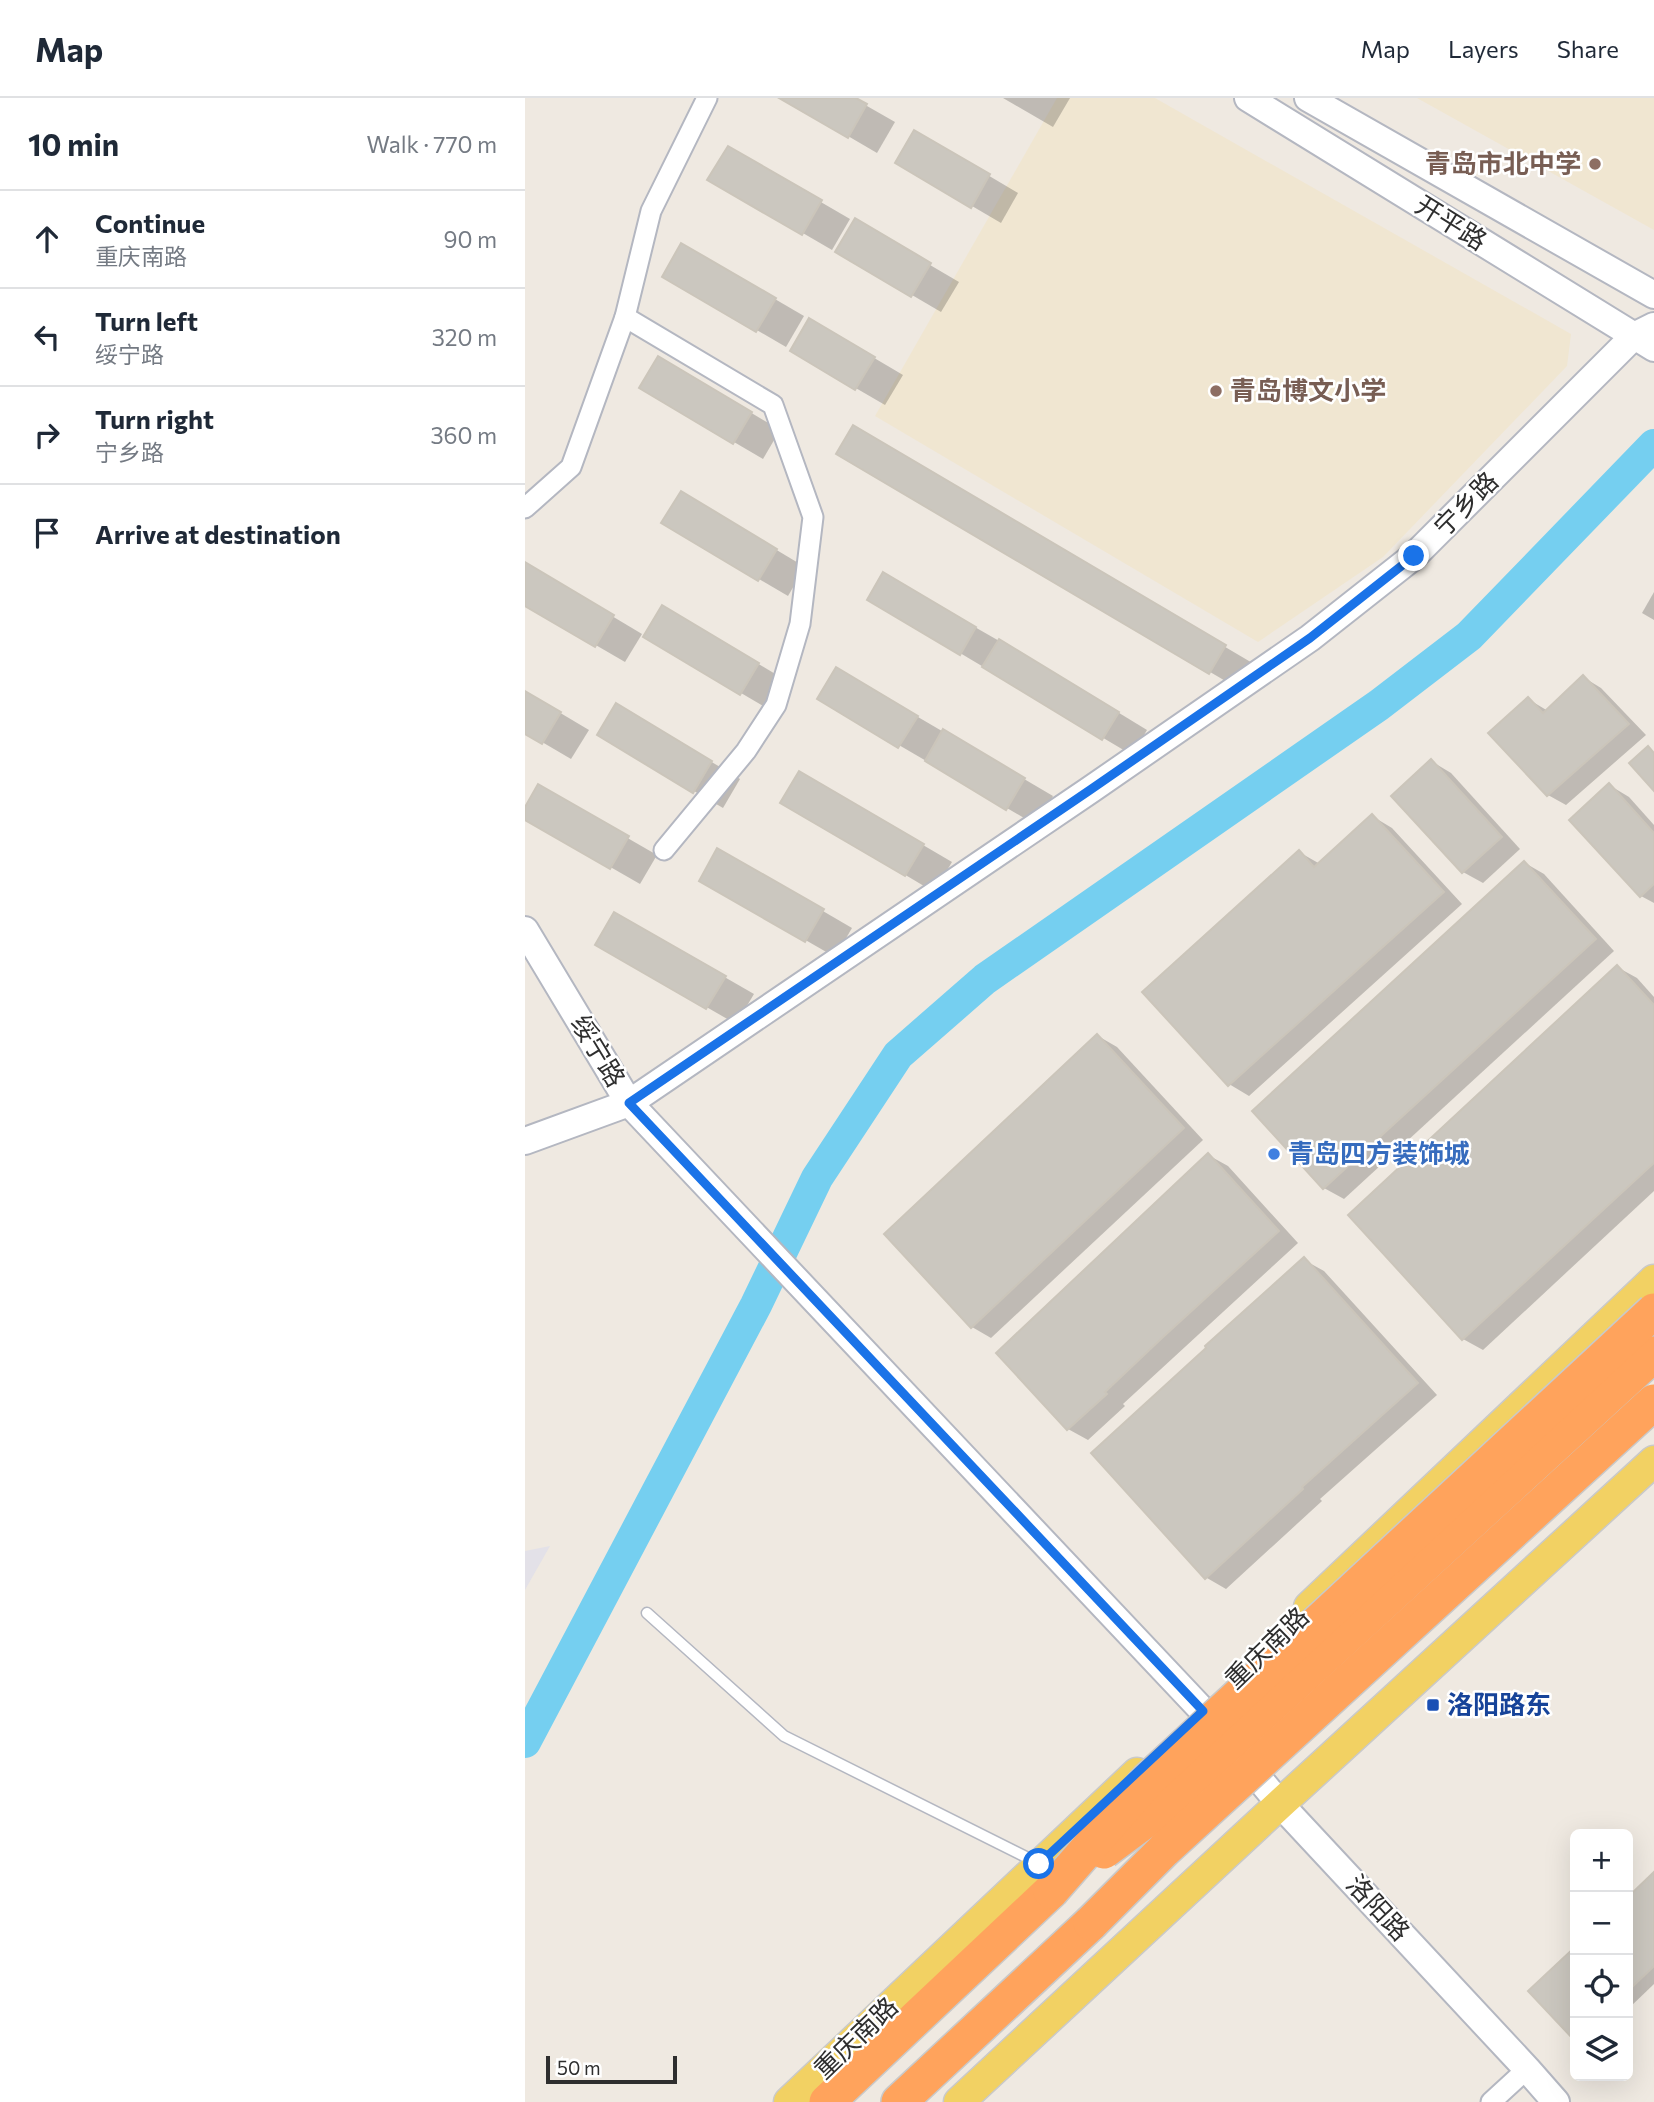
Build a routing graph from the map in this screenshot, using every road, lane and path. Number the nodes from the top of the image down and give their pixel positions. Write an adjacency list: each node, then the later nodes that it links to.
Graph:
1 (707, 98): 5 (street)
2 (1248, 98): 6 (street, 开平路)
3 (1308, 98): 4 (street, 开平路)
4 (1654, 295)
5 (625, 317): 7 (street); 8 (street)
6 (1647, 337): 10 (street, 宁乡路)
7 (525, 508)
8 (664, 850)
9 (525, 930): 10 (street, 绥宁路)
10 (629, 1103): 11 (street, 宁乡路); 19 (street, 绥宁路)
11 (525, 1141)
12 (1654, 1280): 19 (main road, 重庆南路)
13 (1654, 1311): 21 (highway, bridge)
14 (1654, 1354): 21 (highway, bridge)
15 (1654, 1402): 22 (highway, bridge)
16 (1654, 1430): 22 (highway, bridge)
17 (1654, 1461): 20 (main road)
18 (647, 1612): 21 (lane)
19 (1203, 1711): 20 (street, 洛阳路); 21 (main road, 重庆南路)
20 (1280, 1804): 24 (street, 洛阳路); 29 (main road)
21 (1045, 1877): 23 (highway); 25 (main road, 重庆南路)
22 (1091, 1923): 28 (highway)
23 (879, 2053): 26 (highway); 27 (highway)
24 (1527, 2069): 30 (street); 31 (street, 洛阳路)
25 (789, 2102)
26 (810, 2102)
27 (827, 2102)
28 (899, 2102)
29 (959, 2102)
30 (1491, 2102)
31 (1556, 2102)

